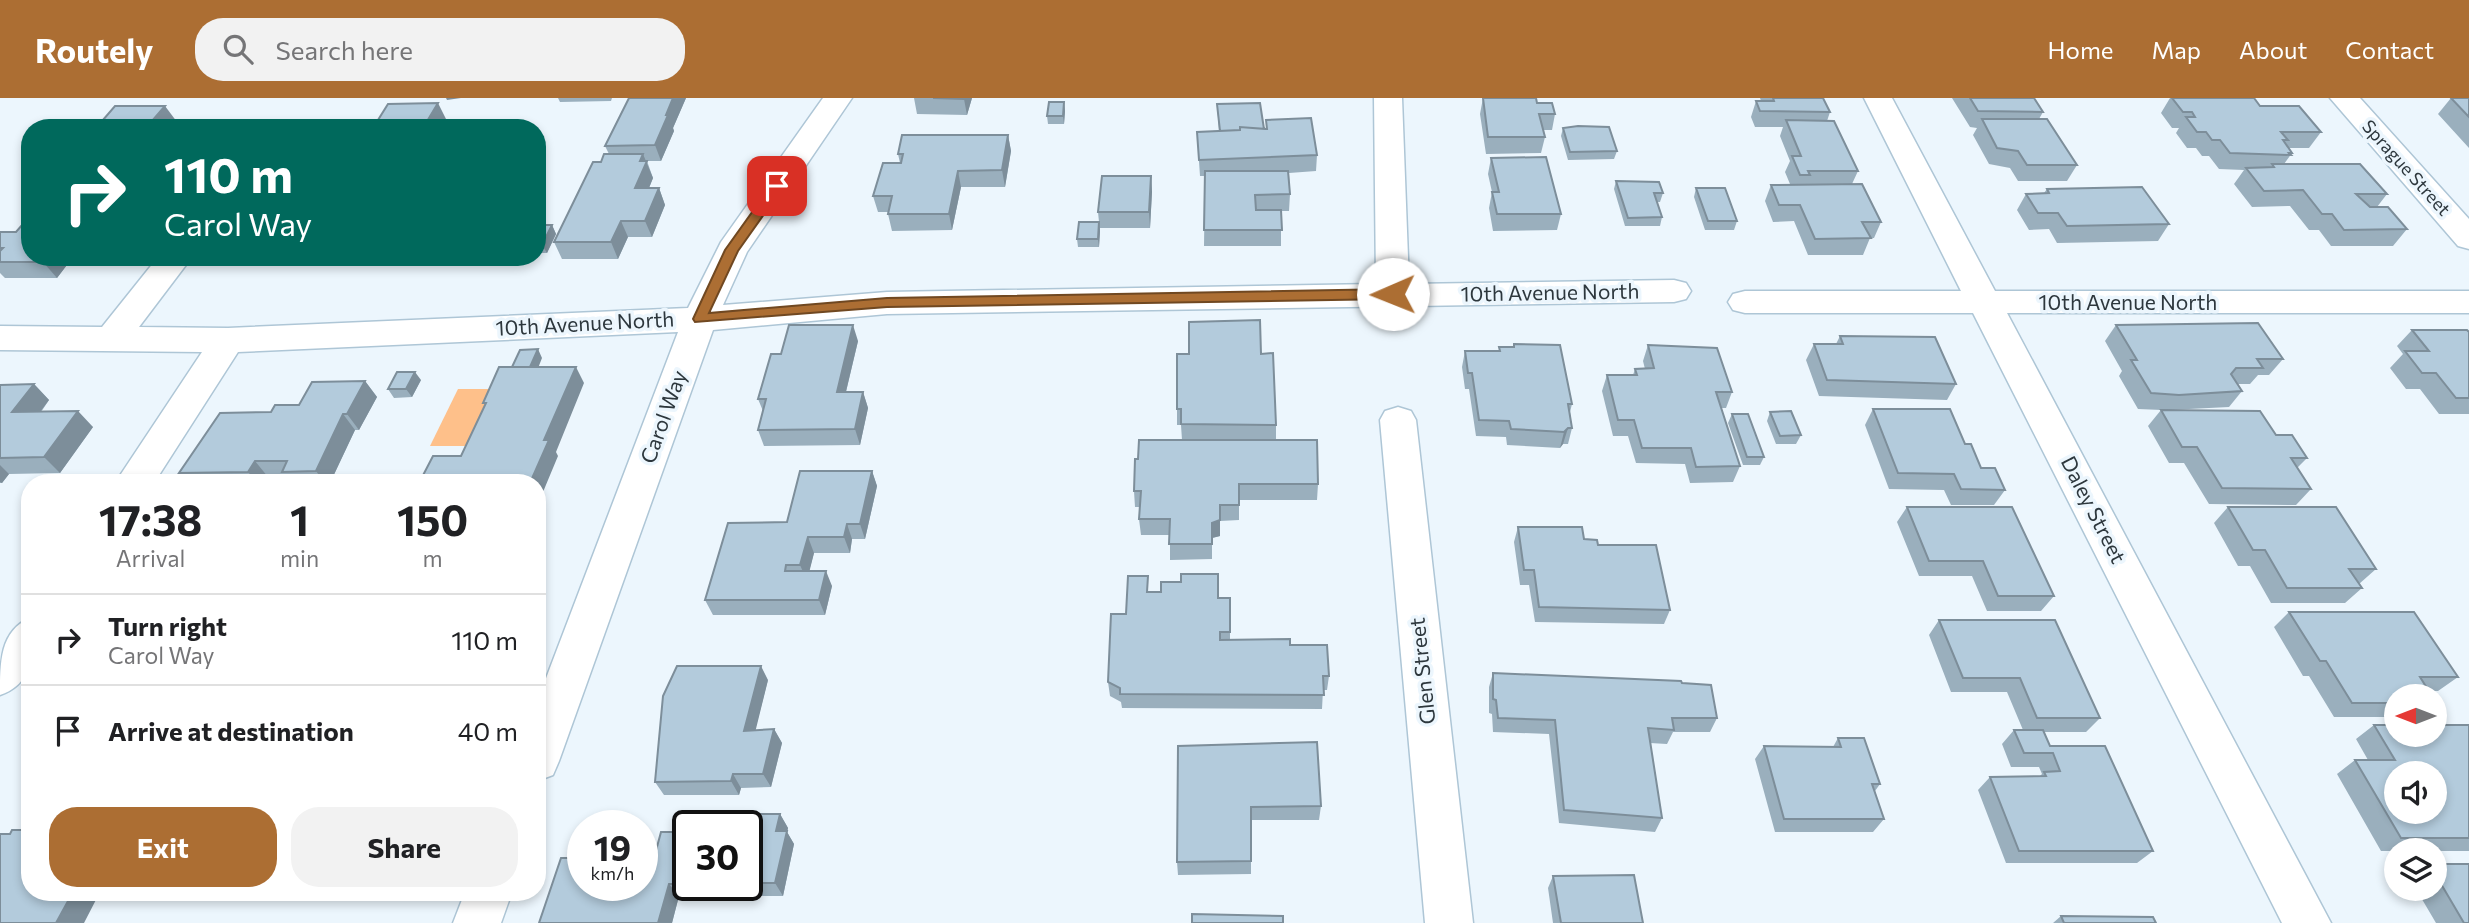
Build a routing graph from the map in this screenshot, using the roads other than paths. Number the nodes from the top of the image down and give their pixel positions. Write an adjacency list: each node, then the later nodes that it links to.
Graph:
1 (838, 98): 12 (street, Carol Way)
2 (1388, 98): 8 (street)
3 (1878, 98): 11 (street, Daley Street)
4 (2344, 98): 5 (street, Sprague Street)
5 (2469, 239)
6 (169, 266): 14 (street)
7 (1674, 292): 8 (street, 10th Avenue North)
8 (1393, 294): 12 (street, 10th Avenue North)
9 (1745, 302): 11 (street, 10th Avenue North)
10 (2469, 302): 11 (street, 10th Avenue North)
11 (1986, 304): 24 (street, Daley Street)
12 (700, 319): 15 (street, 10th Avenue North); 20 (street, Carol Way)
13 (0, 338): 14 (street, 10th Avenue North)
14 (110, 340): 15 (street, 10th Avenue North)
15 (228, 340): 17 (street)
16 (1398, 419): 23 (street, Glen Street)
17 (140, 474)
18 (21, 648): 19 (street)
19 (0, 677)
20 (546, 737)
21 (486, 901): 22 (street)
22 (477, 923)
23 (1448, 923)
24 (2306, 923)

